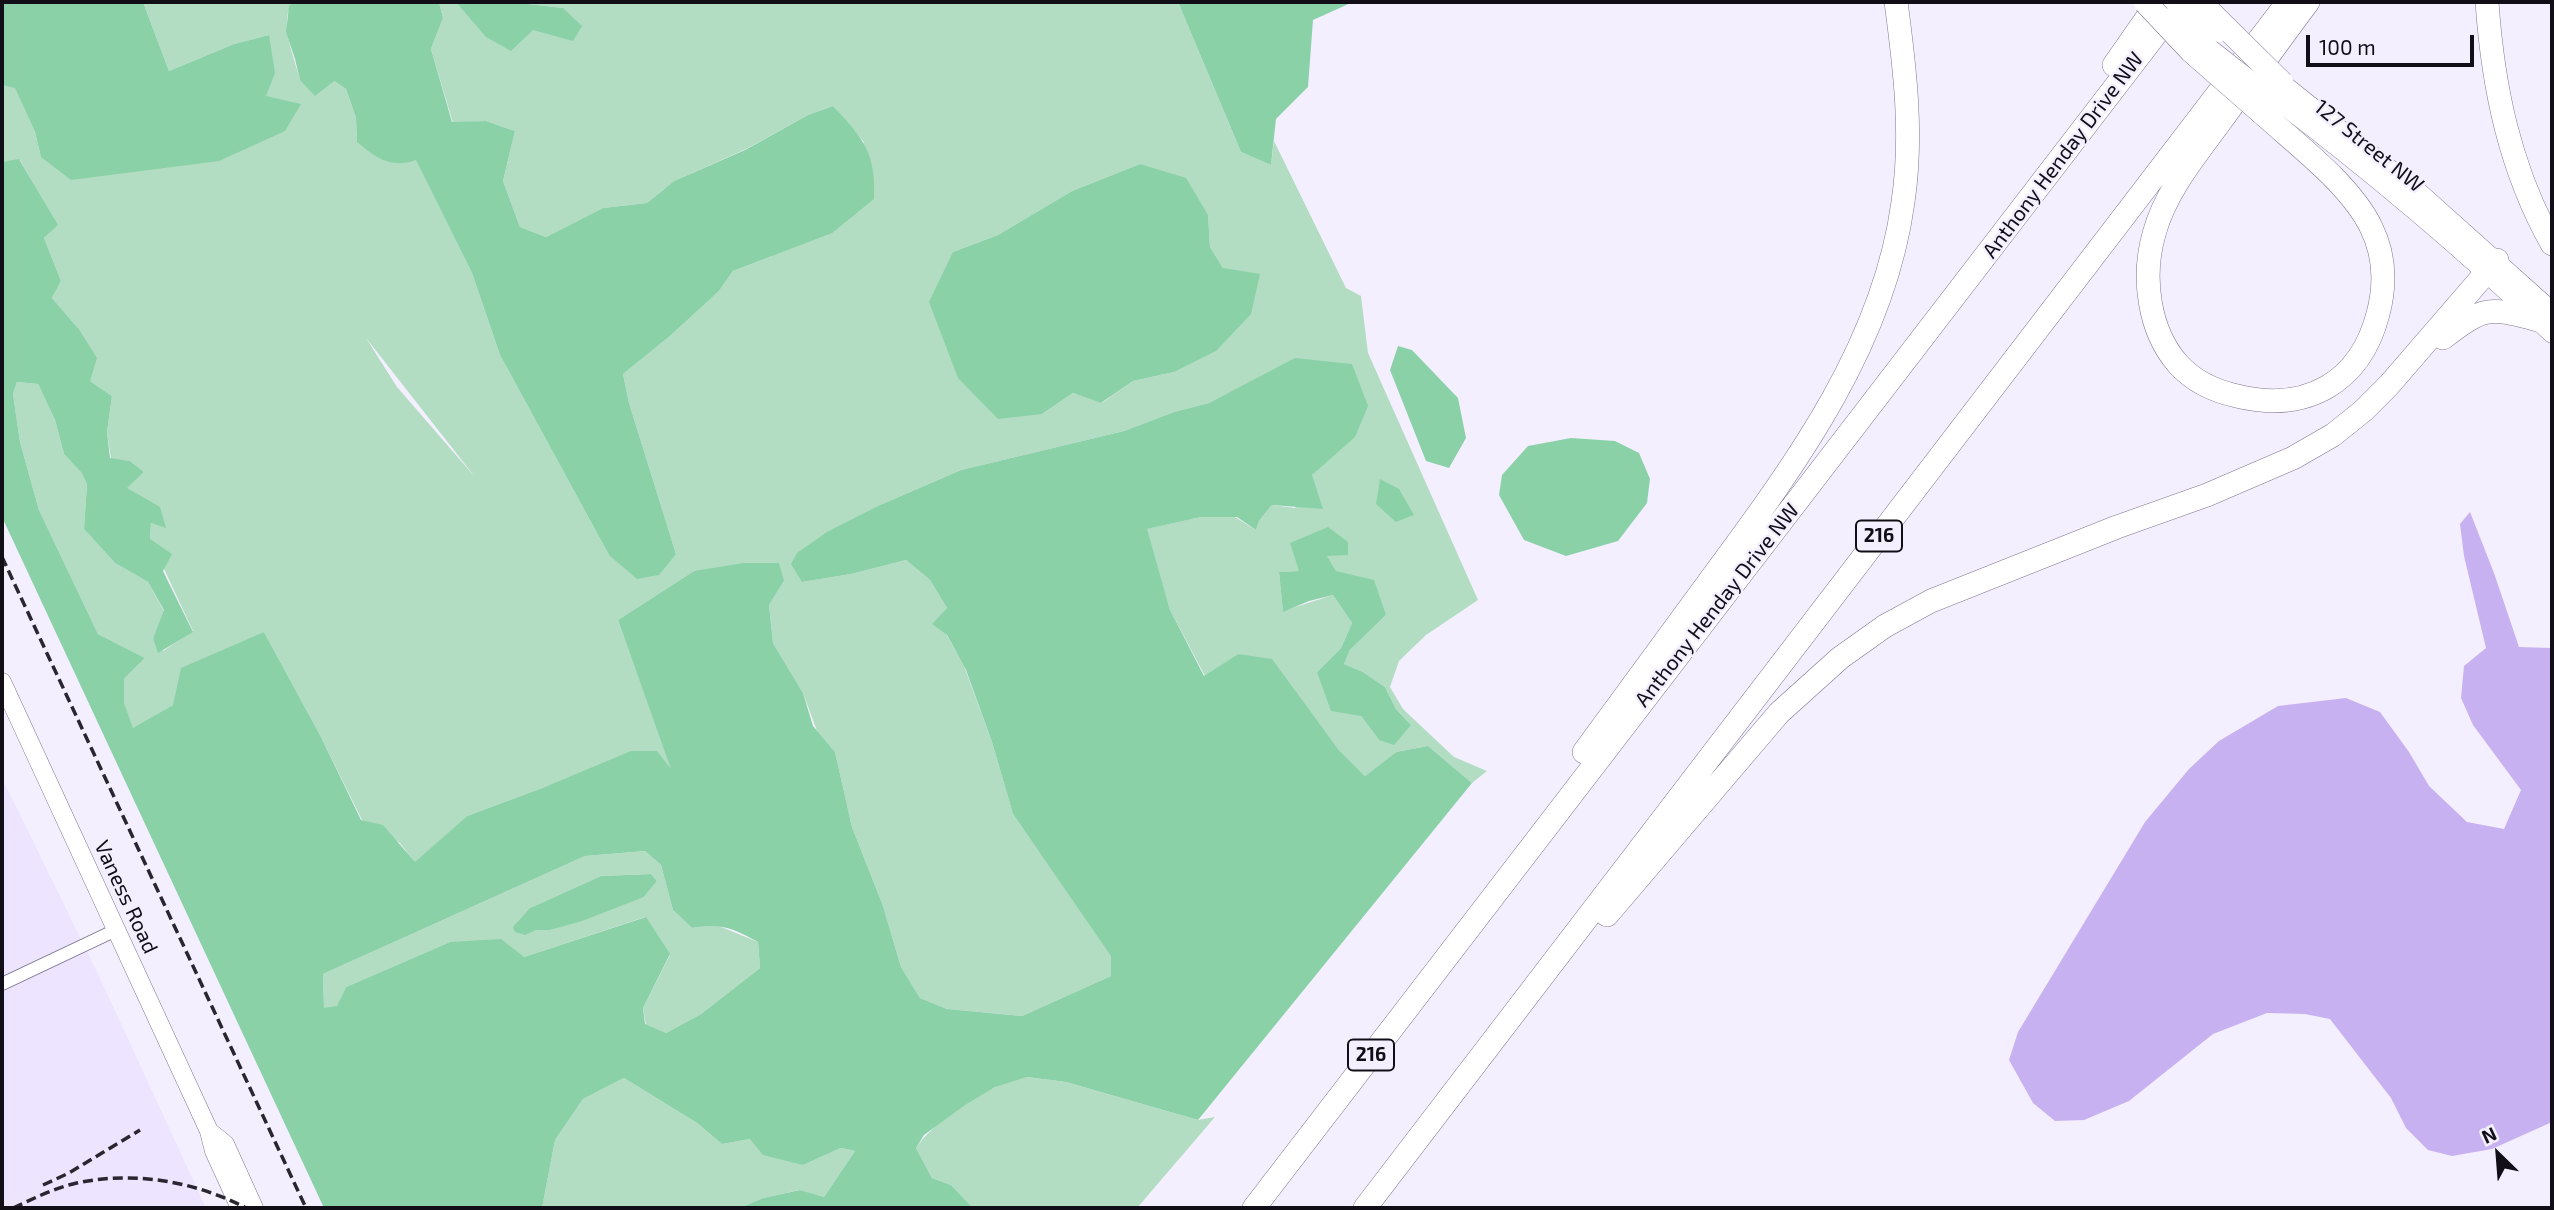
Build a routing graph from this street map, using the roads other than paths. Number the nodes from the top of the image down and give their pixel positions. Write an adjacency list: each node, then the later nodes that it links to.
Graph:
1 (1896, 2): 19 (highway)
2 (2145, 2): 10 (highway, bridge)
3 (2150, 2): 10 (street, 127 Street NW, bridge)
4 (2158, 2): 12 (highway)
5 (2180, 2): 10 (street, 127 Street NW, bridge); 12 (highway, Anthony Henday Drive NW / 216)
6 (2200, 2): 10 (highway, bridge)
7 (2288, 2): 20 (highway, 216)
8 (2308, 2): 10 (highway)
9 (2487, 2): 11 (highway)
10 (2272, 97): 13 (street, 127 Street NW)
11 (2552, 244)
12 (1978, 266): 19 (highway, Anthony Henday Drive NW / 216)
13 (2492, 267): 14 (street, 127 Street NW); 15 (highway)
14 (2547, 322): 15 (highway)
15 (2400, 373): 20 (highway)
16 (2, 682): 17 (street, Vaness Road)
17 (116, 930): 18 (street); 21 (street, Vaness Road)
18 (2, 984)
19 (1415, 996): 24 (highway, Anthony Henday Drive NW / 216)
20 (1471, 1070): 25 (highway, 216)
21 (208, 1131): 22 (street, Vaness Road); 23 (street, Vaness Road)
22 (240, 1208)
23 (254, 1208)
24 (1254, 1208)
25 (1366, 1208)

